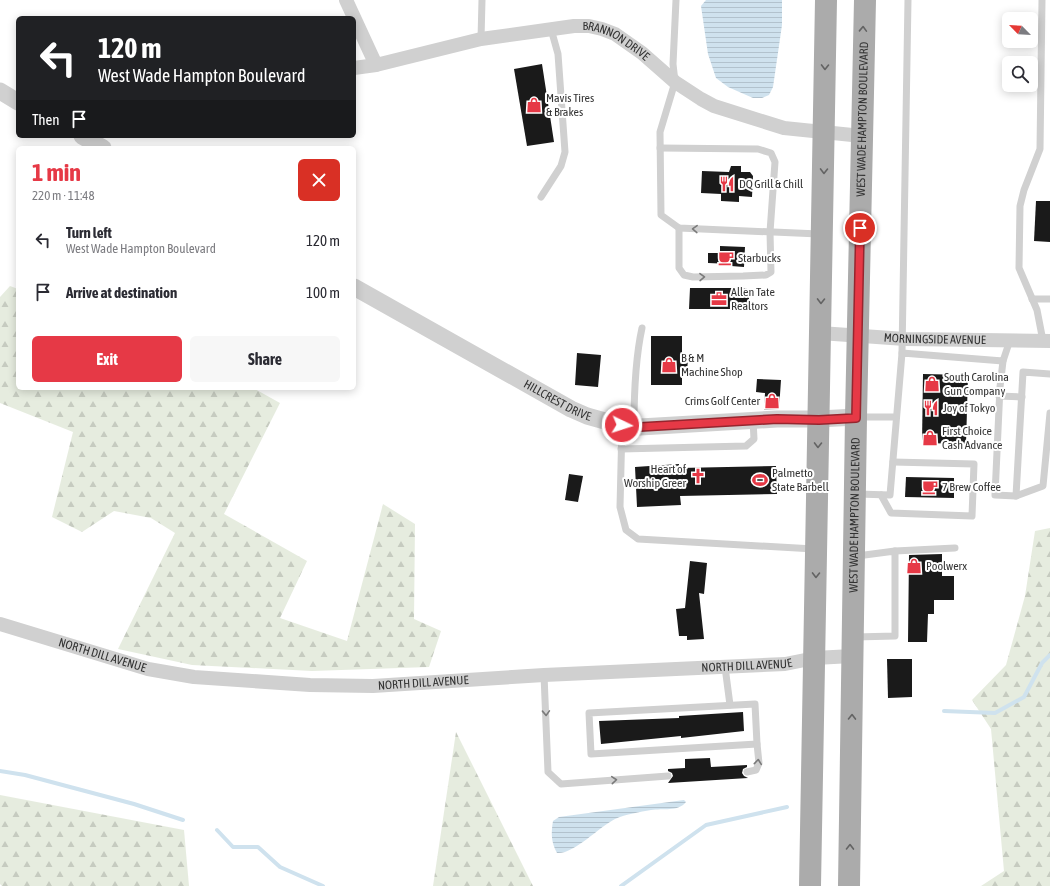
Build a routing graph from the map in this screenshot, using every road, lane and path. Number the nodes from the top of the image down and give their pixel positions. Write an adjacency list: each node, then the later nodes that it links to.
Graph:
1 (346, 0): 8 (street)
2 (482, 0): 11 (lane)
3 (676, 0): 14 (lane)
4 (826, 0): 17 (main road, one-way to 17)
5 (865, 0): 18 (main road, WEST WADE HAMPTON BOULEVARD, one-way to 5)
6 (908, 0): 32 (lane)
7 (1042, 0): 27 (lane)
8 (353, 16)
9 (356, 22): 12 (street)
10 (551, 29): 11 (street, BRANNON DRIVE); 14 (street, BRANNON DRIVE); 22 (lane)
11 (481, 39): 12 (street, BRANNON DRIVE)
12 (376, 65): 13 (street, BRANNON DRIVE)
13 (356, 68)
14 (675, 82): 17 (street, BRANNON DRIVE); 21 (lane)
15 (0, 91): 16 (street)
16 (16, 101)
17 (824, 132): 18 (street, BRANNON DRIVE); 25 (main road, one-way to 25)
18 (862, 136): 31 (main road, WEST WADE HAMPTON BOULEVARD)
19 (86, 138): 20 (street)
20 (100, 146)
21 (660, 148): 23 (lane); 24 (lane)
22 (541, 197)
23 (679, 228): 24 (lane, one-way to 23); 24 (lane, one-way to 24)
24 (770, 232): 25 (lane)
25 (823, 234): 30 (main road, one-way to 30)
26 (356, 288): 45 (street, HILLCREST DRIVE)
27 (1032, 299): 28 (lane); 34 (lane)
28 (1050, 299)
29 (642, 328): 45 (lane)
30 (820, 333): 31 (street, MORNINGSIDE AVENUE); 44 (main road)
31 (858, 335): 32 (street, MORNINGSIDE AVENUE); 42 (main road, WEST WADE HAMPTON BOULEVARD)
32 (902, 338): 33 (street, MORNINGSIDE AVENUE); 35 (lane)
33 (1010, 340): 34 (street, MORNINGSIDE AVENUE); 36 (lane)
34 (1046, 341)
35 (902, 353): 36 (lane); 41 (lane)
36 (1002, 361): 38 (lane)
37 (1050, 374): 39 (lane)
38 (999, 396): 39 (lane); 50 (lane)
39 (1022, 397): 50 (lane)
40 (1050, 413): 50 (lane)
41 (896, 417): 42 (lane); 47 (lane)
42 (856, 418): 44 (street, HILLCREST DRIVE); 48 (main road, WEST WADE HAMPTON BOULEVARD)
43 (754, 420): 44 (street, HILLCREST DRIVE); 45 (street, HILLCREST DRIVE); 46 (lane)
44 (819, 420): 52 (main road, one-way to 52)
45 (628, 426): 46 (lane)
46 (621, 449): 52 (lane)
47 (893, 462): 49 (lane); 49 (lane)
48 (855, 494): 49 (lane); 54 (main road, WEST WADE HAMPTON BOULEVARD)
49 (881, 495)
50 (1016, 496)
51 (955, 548): 53 (lane)
52 (816, 549): 57 (main road, one-way to 57)
53 (895, 551): 54 (lane); 56 (lane)
54 (854, 556): 56 (main road, WEST WADE HAMPTON BOULEVARD)
55 (0, 624): 59 (street, NORTH DILL AVENUE)
56 (852, 646): 57 (street, NORTH DILL AVENUE); 65 (main road, WEST WADE HAMPTON BOULEVARD, one-way to 56)
57 (815, 658): 58 (street, NORTH DILL AVENUE); 64 (main road)
58 (726, 667): 59 (street, NORTH DILL AVENUE); 60 (lane)
59 (544, 674): 63 (lane, one-way to 63)
60 (730, 705): 61 (lane); 61 (lane)
61 (757, 744): 62 (lane, one-way to 61)
62 (747, 772)
63 (668, 776)
64 (810, 886)
65 (849, 886)

